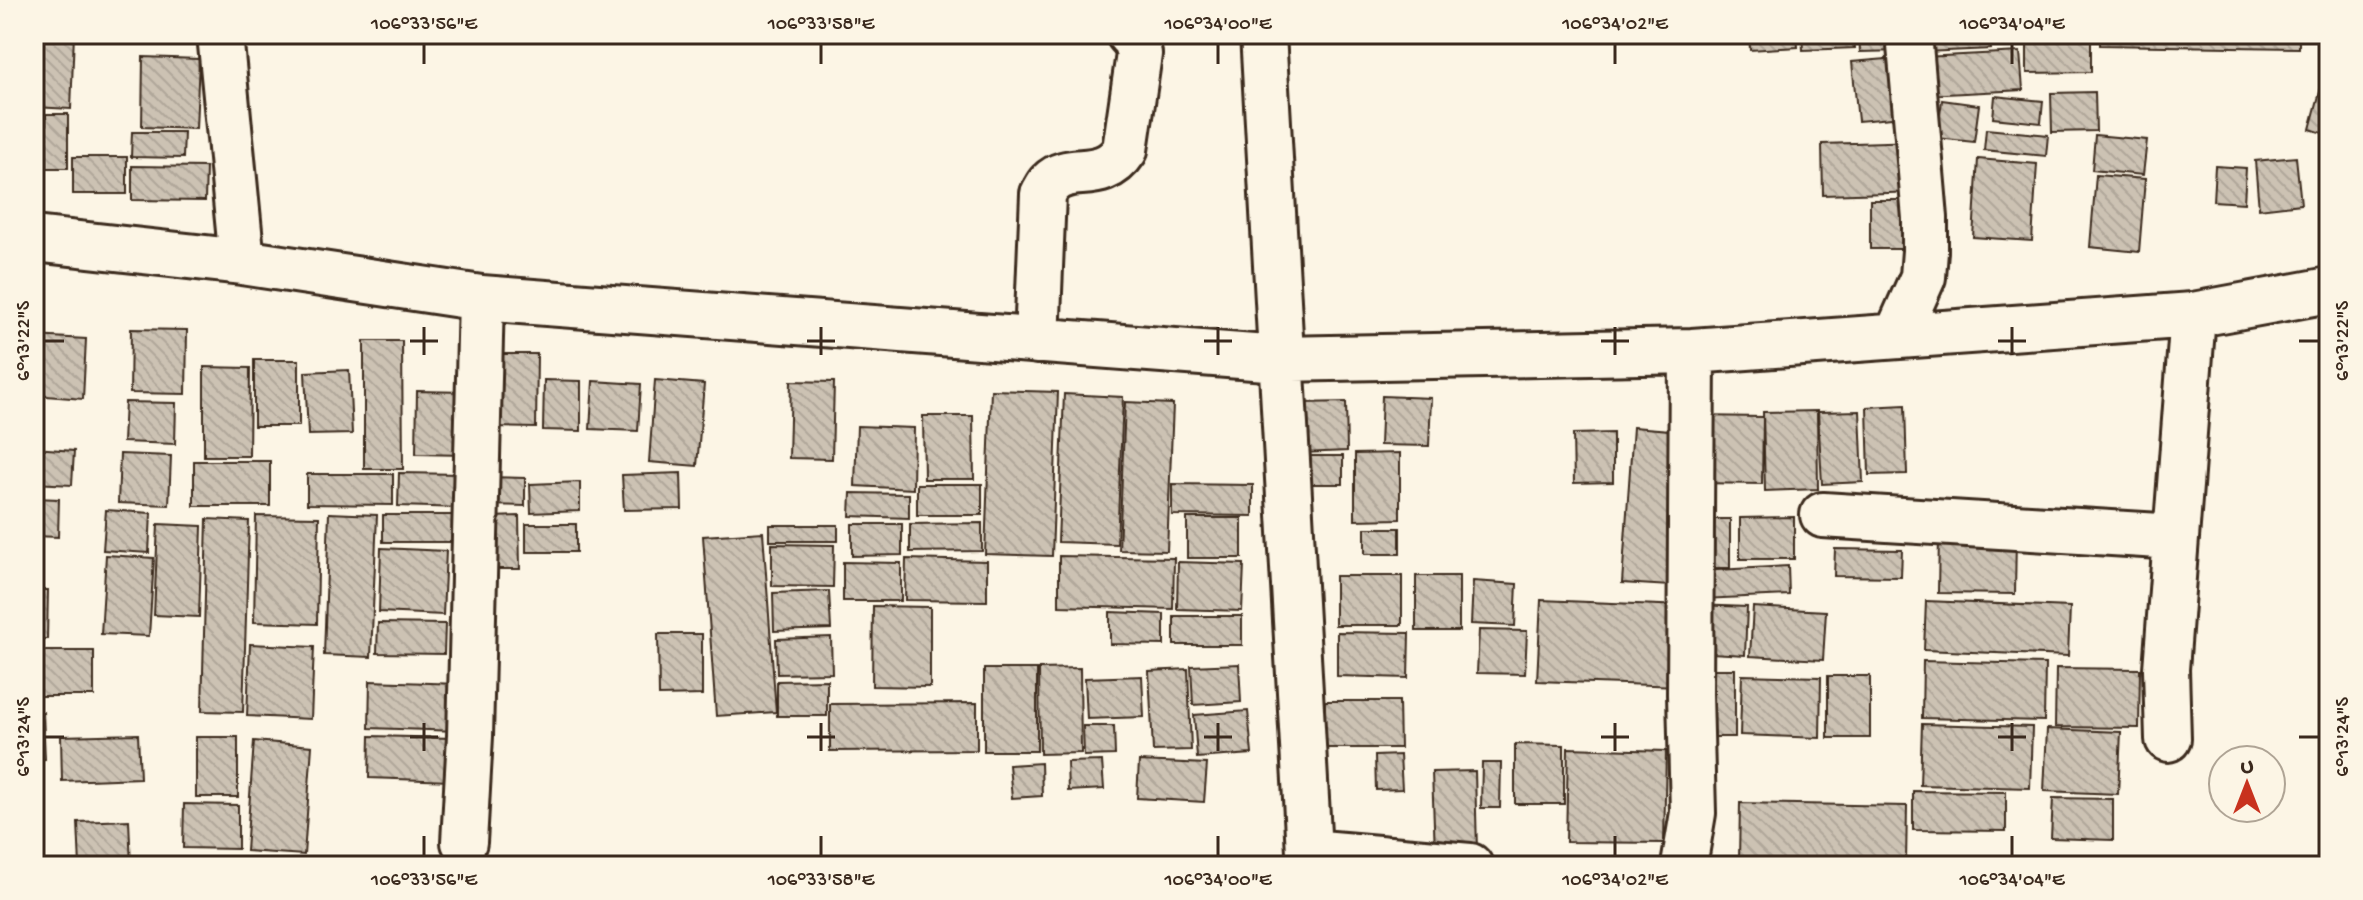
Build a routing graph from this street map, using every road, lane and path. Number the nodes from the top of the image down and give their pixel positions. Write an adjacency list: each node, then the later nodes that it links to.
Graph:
1 (220, 34): 6 (street)
2 (1129, 34): 11 (street)
3 (1263, 34): 13 (street)
4 (1909, 34): 10 (street)
5 (34, 239): 6 (street)
6 (242, 262): 8 (street)
7 (2329, 290): 9 (street)
8 (481, 298): 11 (street); 17 (street)
9 (2193, 315): 10 (street); 15 (street)
10 (1897, 335): 12 (street)
11 (1037, 341): 13 (street)
12 (1692, 351): 13 (street); 20 (street)
13 (1280, 359): 18 (street)
14 (1823, 515): 15 (street)
15 (2176, 537): 16 (street)
16 (2168, 739)
17 (464, 842)
18 (1309, 859): 19 (street)
19 (1470, 866)
20 (1684, 866)

